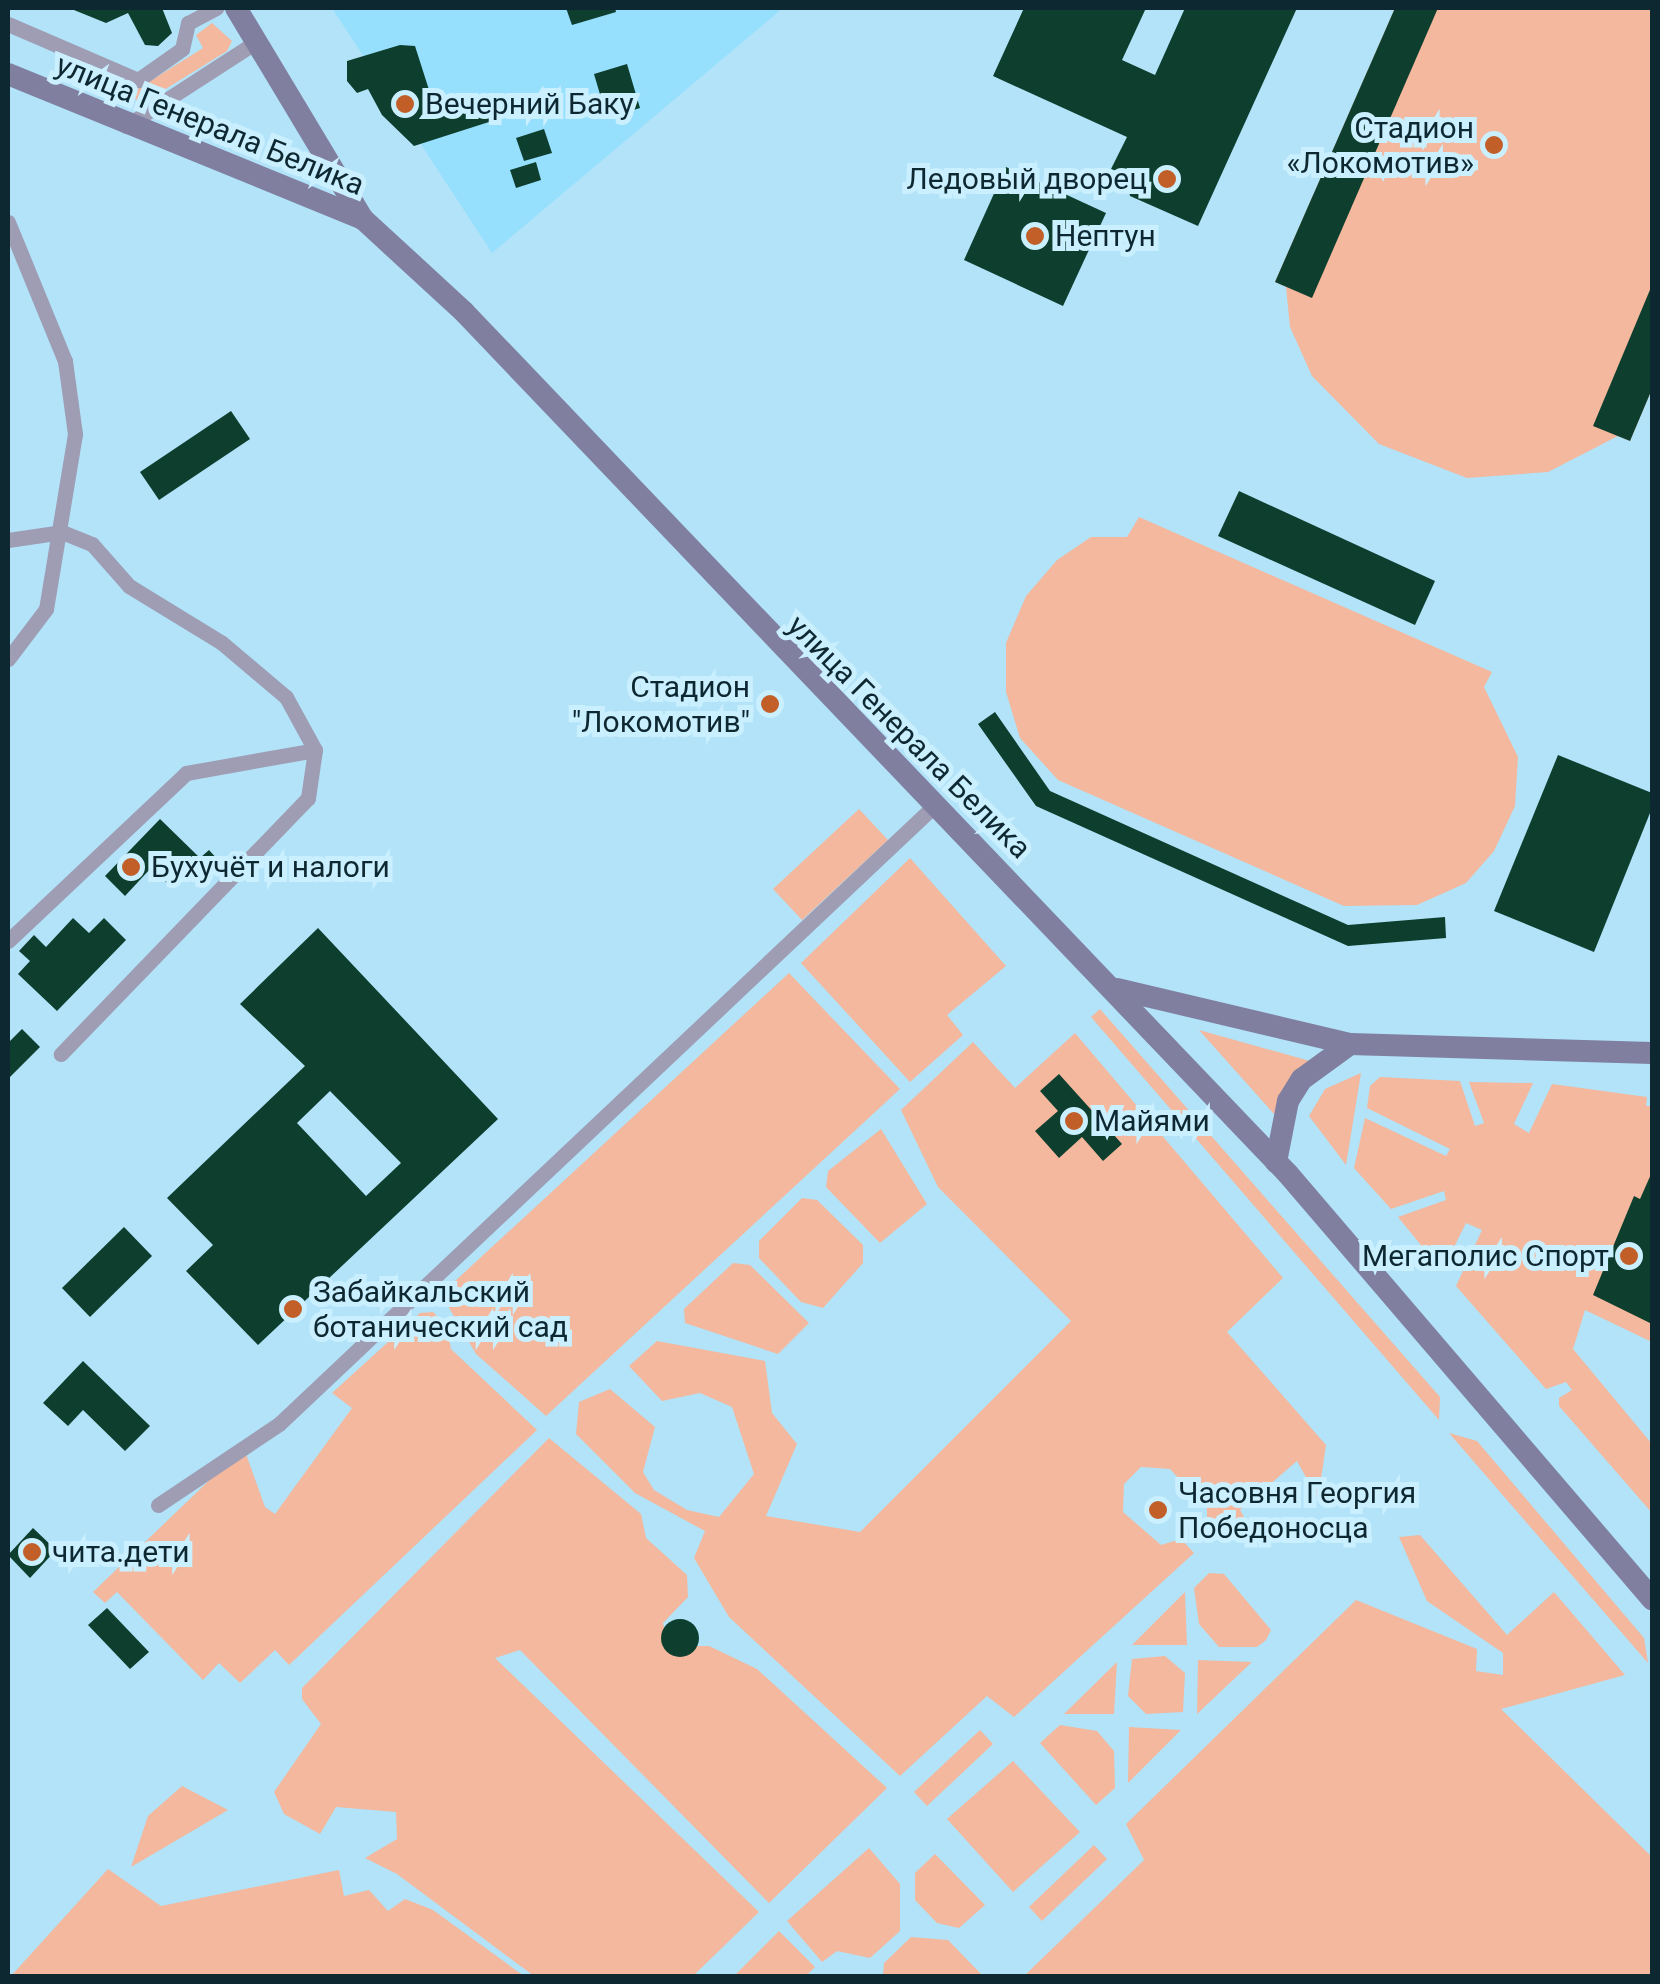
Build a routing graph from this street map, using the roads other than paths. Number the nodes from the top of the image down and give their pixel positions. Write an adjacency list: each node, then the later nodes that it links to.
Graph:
1 (216, 8): 3 (street)
2 (236, 8): 4 (main road)
3 (8, 24)
4 (256, 42): 6 (street); 7 (main road)
5 (8, 74): 6 (main road, улица Генерала Белика)
6 (126, 126): 7 (main road, улица Генерала Белика)
7 (363, 219): 13 (main road, улица Генерала Белика)
8 (8, 222): 9 (street)
9 (62, 532): 10 (street); 11 (street); 12 (street)
10 (8, 540)
11 (8, 659)
12 (315, 750): 14 (street); 18 (street)
13 (936, 805): 15 (main road, улица Генерала Белика); 20 (street)
14 (8, 940)
15 (1117, 990): 16 (main road); 19 (main road, улица Генерала Белика)
16 (1350, 1044): 17 (main road); 19 (main road)
17 (1652, 1053)
18 (61, 1054)
19 (1276, 1162): 21 (main road, улица Генерала Белика)
20 (158, 1505)
21 (1652, 1599)

